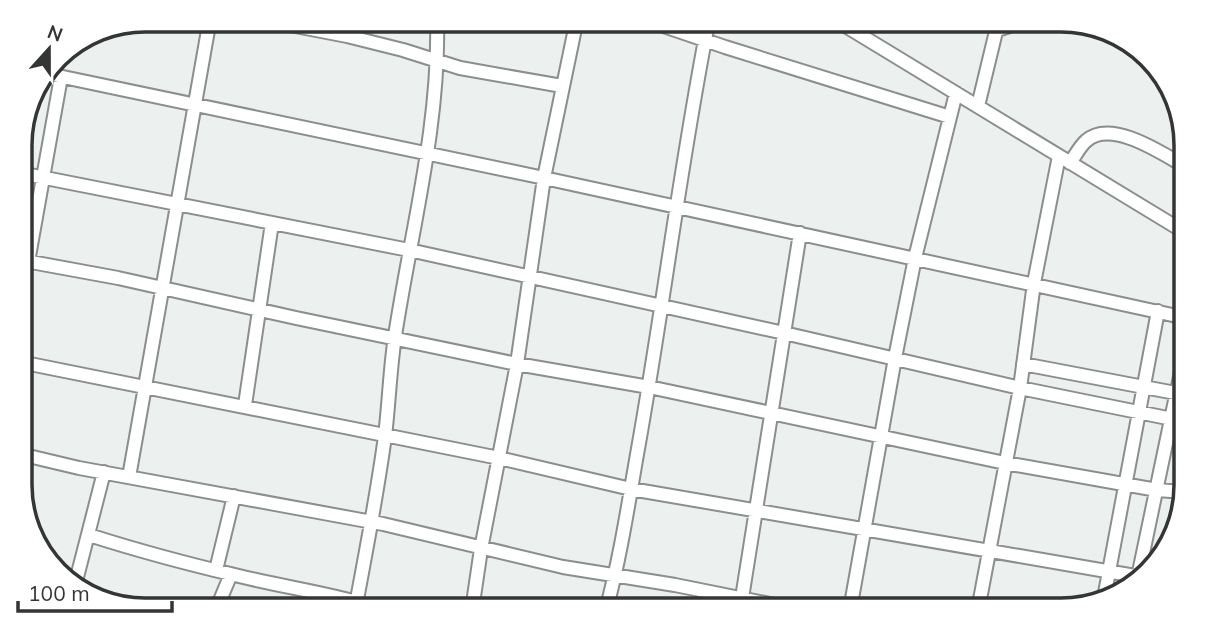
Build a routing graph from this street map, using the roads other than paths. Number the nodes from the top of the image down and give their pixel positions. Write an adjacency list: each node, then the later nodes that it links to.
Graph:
1 (208, 32): 15 (street)
2 (326, 32): 10 (street)
3 (437, 32): 10 (street)
4 (574, 32): 13 (street)
5 (681, 32): 9 (street)
6 (707, 32): 9 (street)
7 (855, 32): 14 (street)
8 (996, 32): 16 (street)
9 (705, 40): 17 (street); 25 (street)
10 (438, 61): 13 (street); 18 (street)
11 (84, 82): 15 (street)
12 (60, 84): 22 (street)
13 (562, 86): 23 (street)
14 (956, 93): 16 (street); 17 (street)
15 (194, 104): 18 (street); 24 (street)
16 (978, 106): 19 (street)
17 (950, 117): 31 (street)
18 (426, 153): 23 (street); 30 (street)
19 (1065, 159): 20 (street); 28 (street); 34 (street)
20 (1174, 160)
21 (32, 176): 22 (street)
22 (43, 178): 24 (street); 27 (street)
23 (544, 178): 25 (street); 33 (street)
24 (177, 205): 26 (street); 35 (street)
25 (675, 206): 29 (street); 36 (street)
26 (272, 223): 30 (street); 37 (street)
27 (32, 226)
28 (1174, 226)
29 (800, 233): 31 (street); 40 (street)
30 (409, 250): 33 (street); 41 (street)
31 (915, 258): 34 (street); 42 (street)
32 (32, 263): 35 (street)
33 (530, 276): 36 (street); 43 (street)
34 (1034, 284): 38 (street); 44 (street)
35 (164, 288): 37 (street); 49 (street)
36 (663, 306): 40 (street); 46 (street)
37 (258, 309): 41 (street); 51 (street)
38 (1158, 311): 39 (street); 47 (street)
39 (1174, 315)
40 (784, 332): 42 (street); 53 (street)
41 (394, 339): 43 (street); 55 (street)
42 (895, 358): 48 (street); 56 (street)
43 (517, 364): 46 (street); 58 (street)
44 (1023, 364): 47 (street); 48 (street)
45 (32, 365): 49 (street)
46 (649, 387): 53 (street); 63 (street)
47 (1144, 387): 50 (street); 52 (street)
48 (1020, 388): 52 (street); 59 (street)
49 (145, 389): 51 (street); 61 (street)
50 (1174, 393)
51 (245, 405): 55 (street)
52 (1140, 412): 54 (street); 62 (street)
53 (771, 414): 56 (street); 67 (street)
54 (1173, 419): 64 (street)
55 (385, 436): 58 (street); 68 (street)
56 (880, 438): 59 (street); 69 (street)
57 (32, 457): 60 (street)
58 (499, 458): 63 (street); 71 (street)
59 (1005, 463): 62 (street); 72 (street)
60 (104, 472): 61 (street); 70 (street)
61 (129, 477): 66 (street)
62 (1126, 484): 64 (street); 75 (street)
63 (631, 489): 67 (street); 79 (street)
64 (1157, 489): 65 (street); 73 (street)
65 (1174, 491)
66 (234, 496): 68 (street); 74 (street)
67 (757, 510): 69 (street); 89 (street)
68 (372, 522): 71 (street); 87 (street)
69 (864, 528): 72 (street); 83 (street)
70 (89, 535): 74 (street); 77 (street)
71 (481, 549): 79 (street); 88 (street)
72 (988, 550): 75 (street); 84 (street)
73 (1142, 563)
74 (216, 570): 76 (street)
75 (1108, 572): 78 (street); 80 (street)
76 (231, 574): 85 (street); 86 (street)
77 (78, 575)
78 (1128, 575)
79 (615, 576): 81 (street); 82 (street)
80 (1106, 588)
81 (609, 597)
82 (738, 597)
83 (852, 597)
84 (980, 597)
85 (221, 598)
86 (324, 598)
87 (358, 598)
88 (474, 598)
89 (742, 598)

